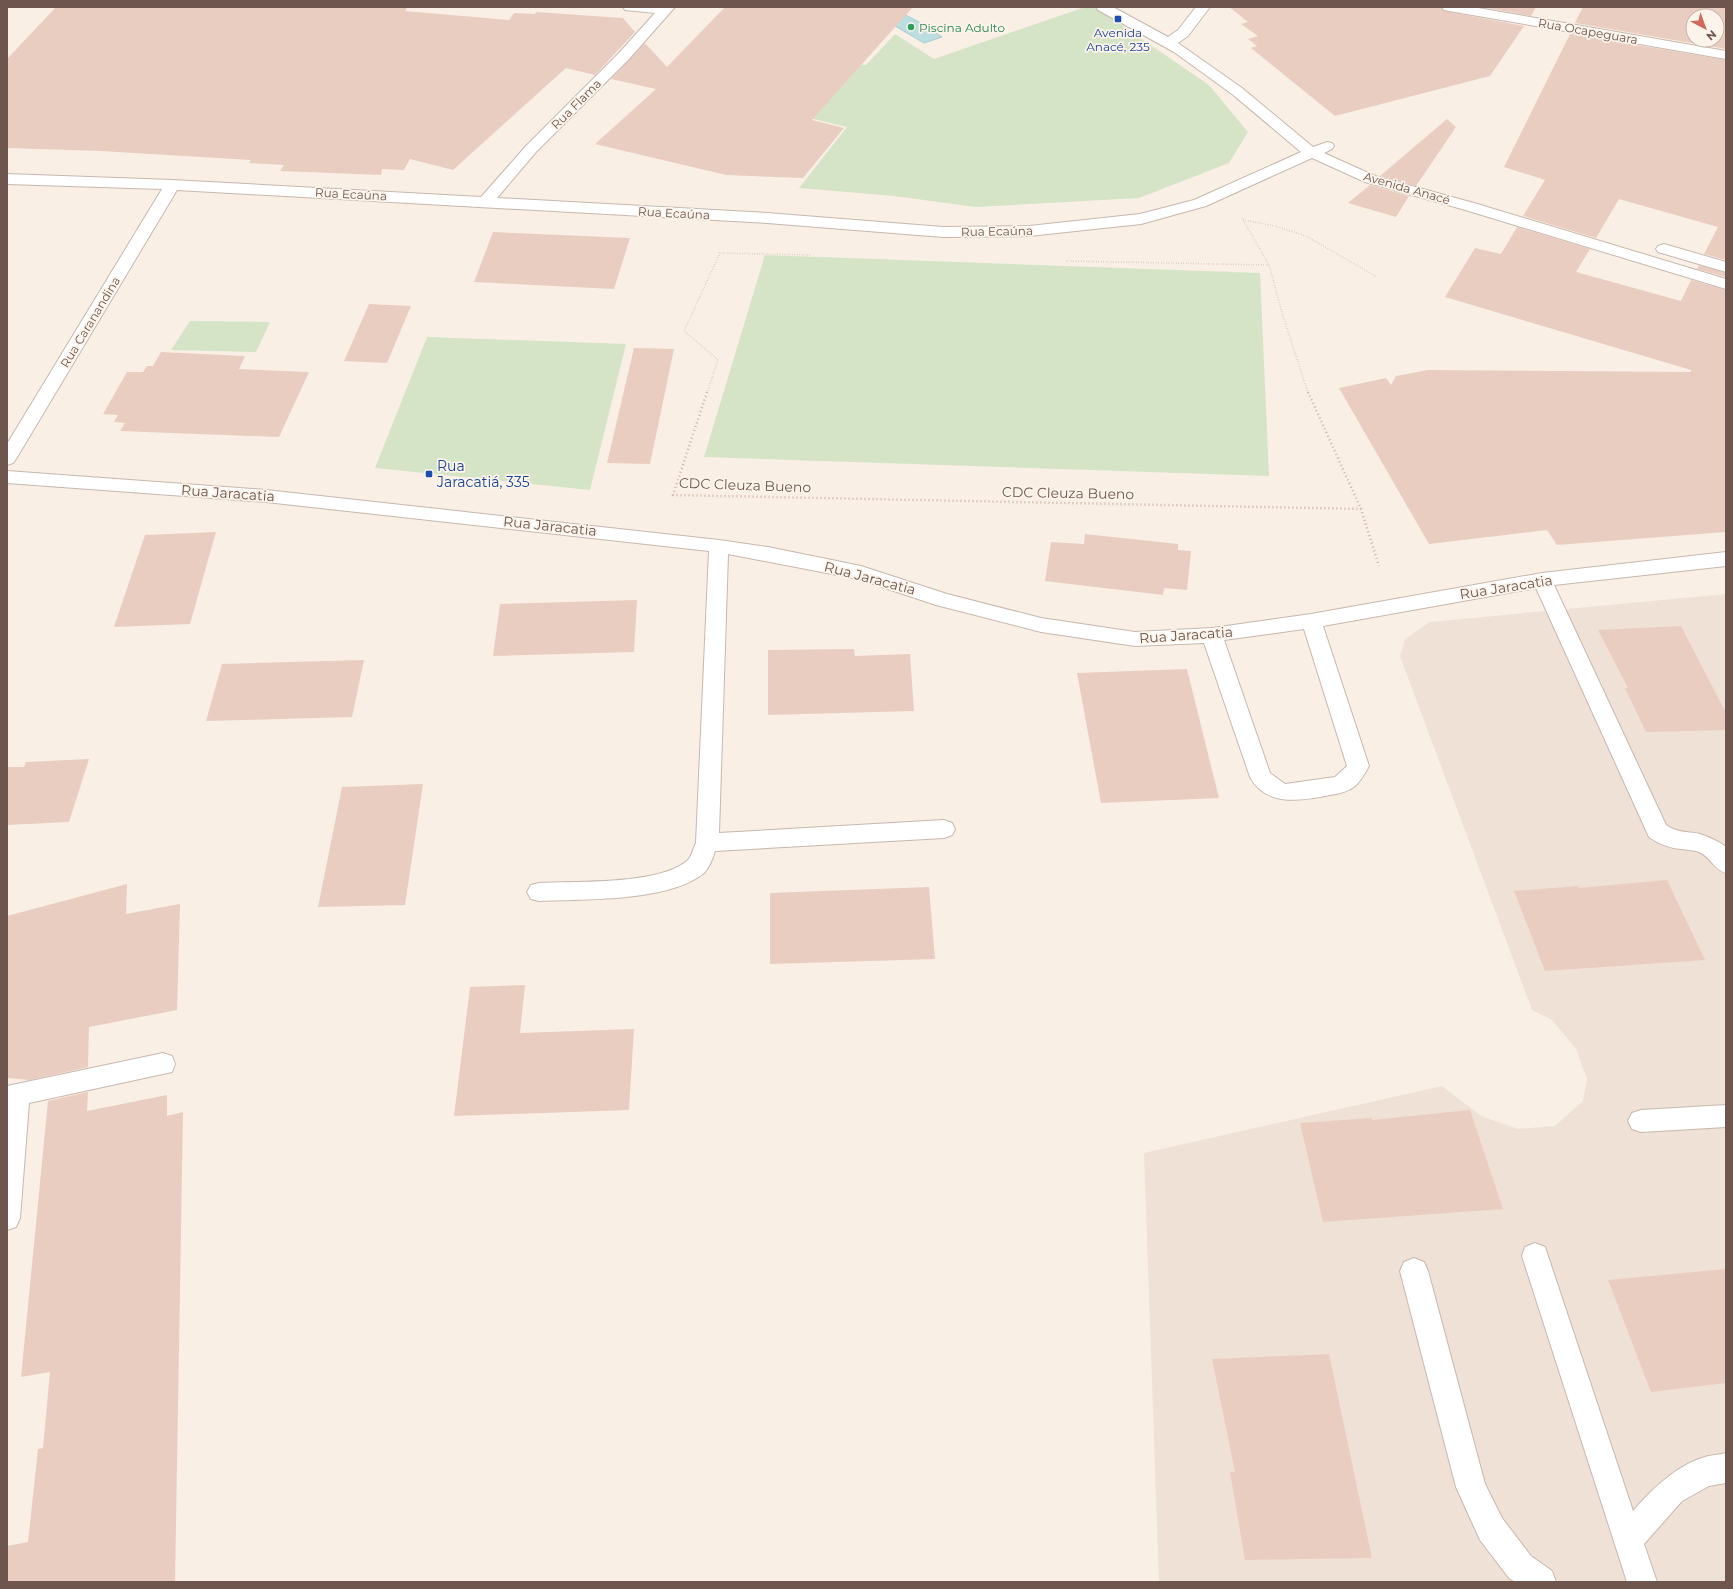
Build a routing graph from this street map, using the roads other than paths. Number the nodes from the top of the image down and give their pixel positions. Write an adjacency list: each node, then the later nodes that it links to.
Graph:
1 (630, 7): 5 (street)
2 (1103, 7): 8 (street, Avenida Anacé)
3 (1203, 7): 6 (street)
4 (1449, 7): 9 (street, Rua Ocapeguara)
5 (667, 8): 16 (street, Rua Flama)
6 (1176, 30): 7 (street); 8 (street)
7 (1195, 42)
8 (1169, 43): 12 (street, Avenida Anacé)
9 (1726, 55)
10 (1227, 66): 11 (street, Avenida Anacé)
11 (1327, 146): 12 (street, Rua Ecaúna); 15 (street, Avenida Anacé)
12 (1312, 153): 15 (street, Avenida Anacé); 16 (street, Rua Ecaúna)
13 (7, 179): 14 (street, Rua Ecaúna)
14 (172, 184): 16 (street, Rua Ecaúna); 21 (street, Rua Caranandina)
15 (1438, 191): 17 (street, Avenida Anacé); 20 (street, Avenida Anacé)
16 (485, 202)
17 (1599, 230)
18 (1651, 246): 19 (street)
19 (1726, 267)
20 (1726, 284)
21 (7, 459)
22 (7, 477): 23 (street, Rua Jaracatia)
23 (719, 546): 27 (street, Rua Jaracatia); 29 (street)
24 (1725, 560): 25 (street, Rua Jaracatia)
25 (1542, 580): 26 (street, Rua Jaracatia); 30 (street)
26 (1311, 621): 27 (street, Rua Jaracatia); 27 (street)
27 (1212, 635)
28 (944, 829): 29 (street)
29 (707, 843): 31 (street)
30 (1726, 864)
31 (540, 892)
32 (163, 1064): 33 (street)
33 (12, 1096): 36 (street)
34 (1726, 1116): 35 (street)
35 (1640, 1121)
36 (7, 1218)
37 (1536, 1256): 40 (street)
38 (1414, 1272): 41 (street)
39 (1726, 1468): 40 (street)
40 (1628, 1540): 42 (street)
41 (1541, 1582)
42 (1642, 1582)

